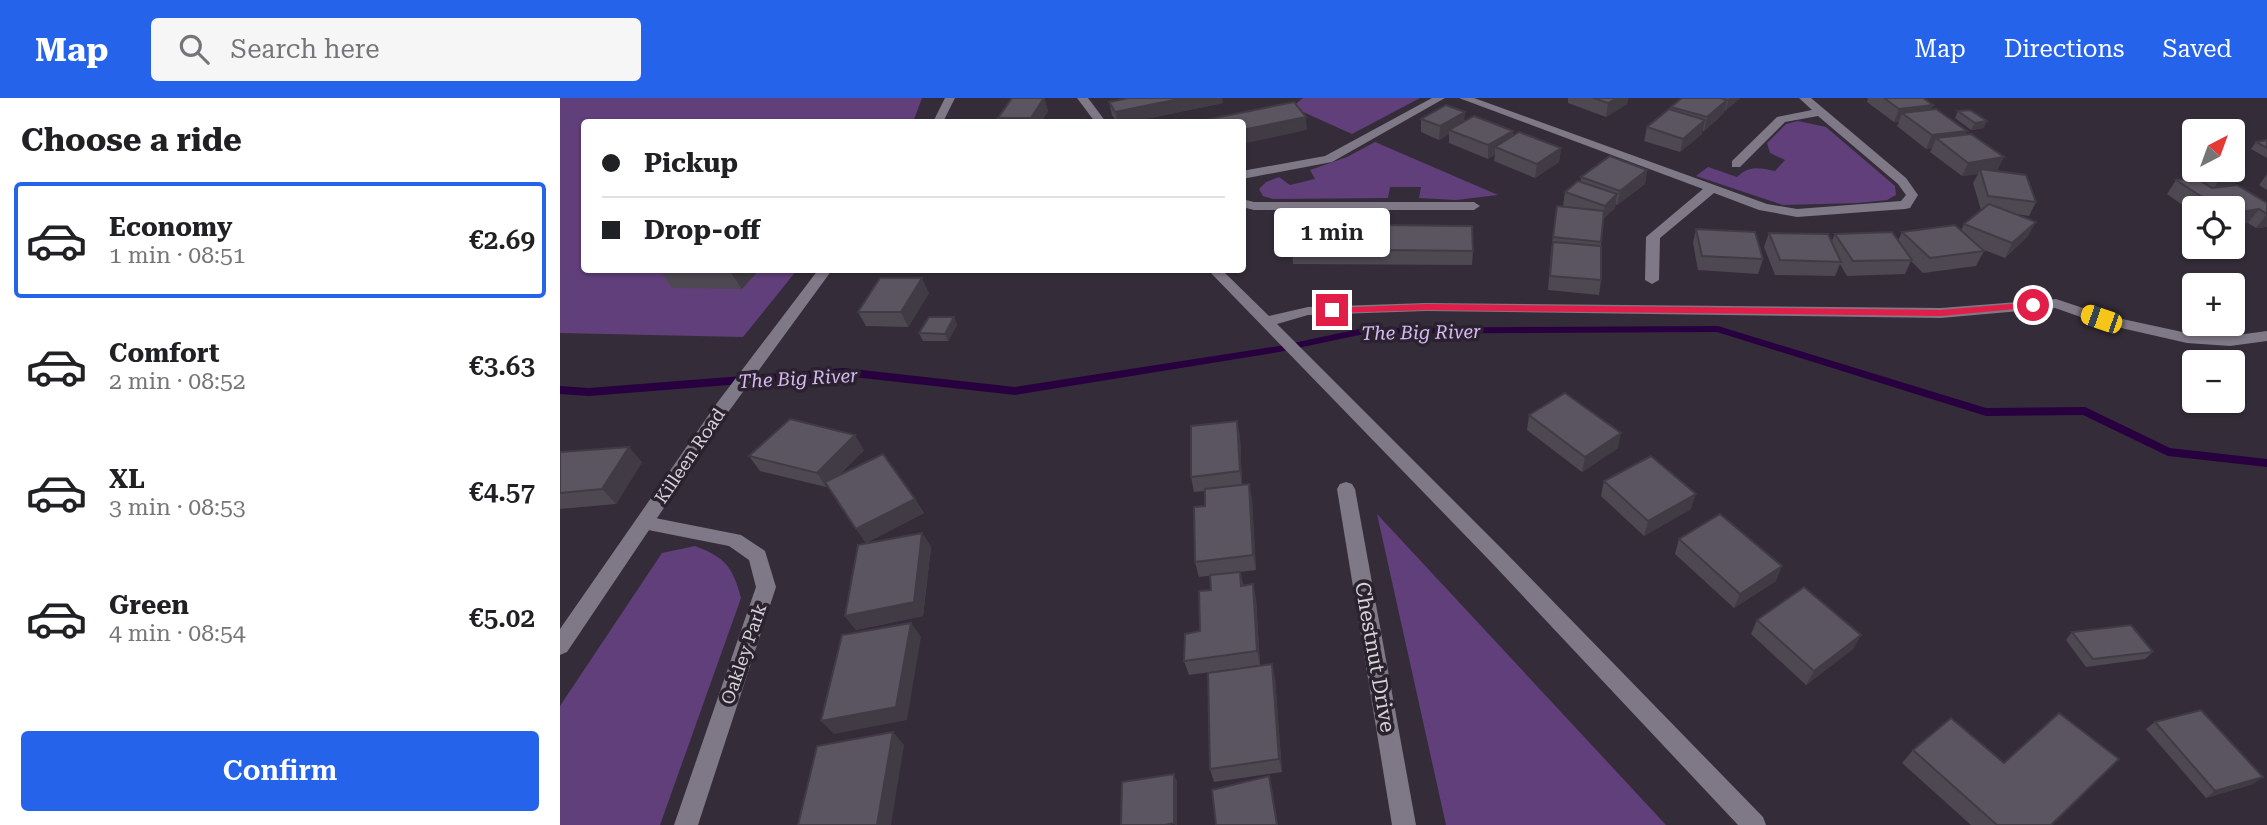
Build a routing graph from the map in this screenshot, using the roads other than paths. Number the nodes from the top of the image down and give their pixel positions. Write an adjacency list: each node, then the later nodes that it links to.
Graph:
1 (950, 98): 7 (street)
2 (1083, 98): 8 (street)
3 (1440, 98): 10 (street)
4 (1464, 98): 11 (street)
5 (1804, 98): 6 (street)
6 (1820, 112): 9 (street); 11 (street)
7 (940, 119)
8 (1099, 119)
9 (1736, 164)
10 (1246, 174)
11 (1714, 187): 16 (street)
12 (1246, 204): 13 (street)
13 (1474, 206)
14 (823, 273): 20 (street, Killeen Road)
15 (1218, 273): 17 (street)
16 (1652, 280)
17 (1265, 322): 18 (street); 24 (street)
18 (2267, 336)
19 (1346, 489): 23 (street, Chestnut Drive)
20 (645, 523): 21 (street, Killeen Road); 22 (street, Oakley Park)
21 (560, 646)
22 (686, 825)
23 (1404, 825)
24 (1755, 825)

